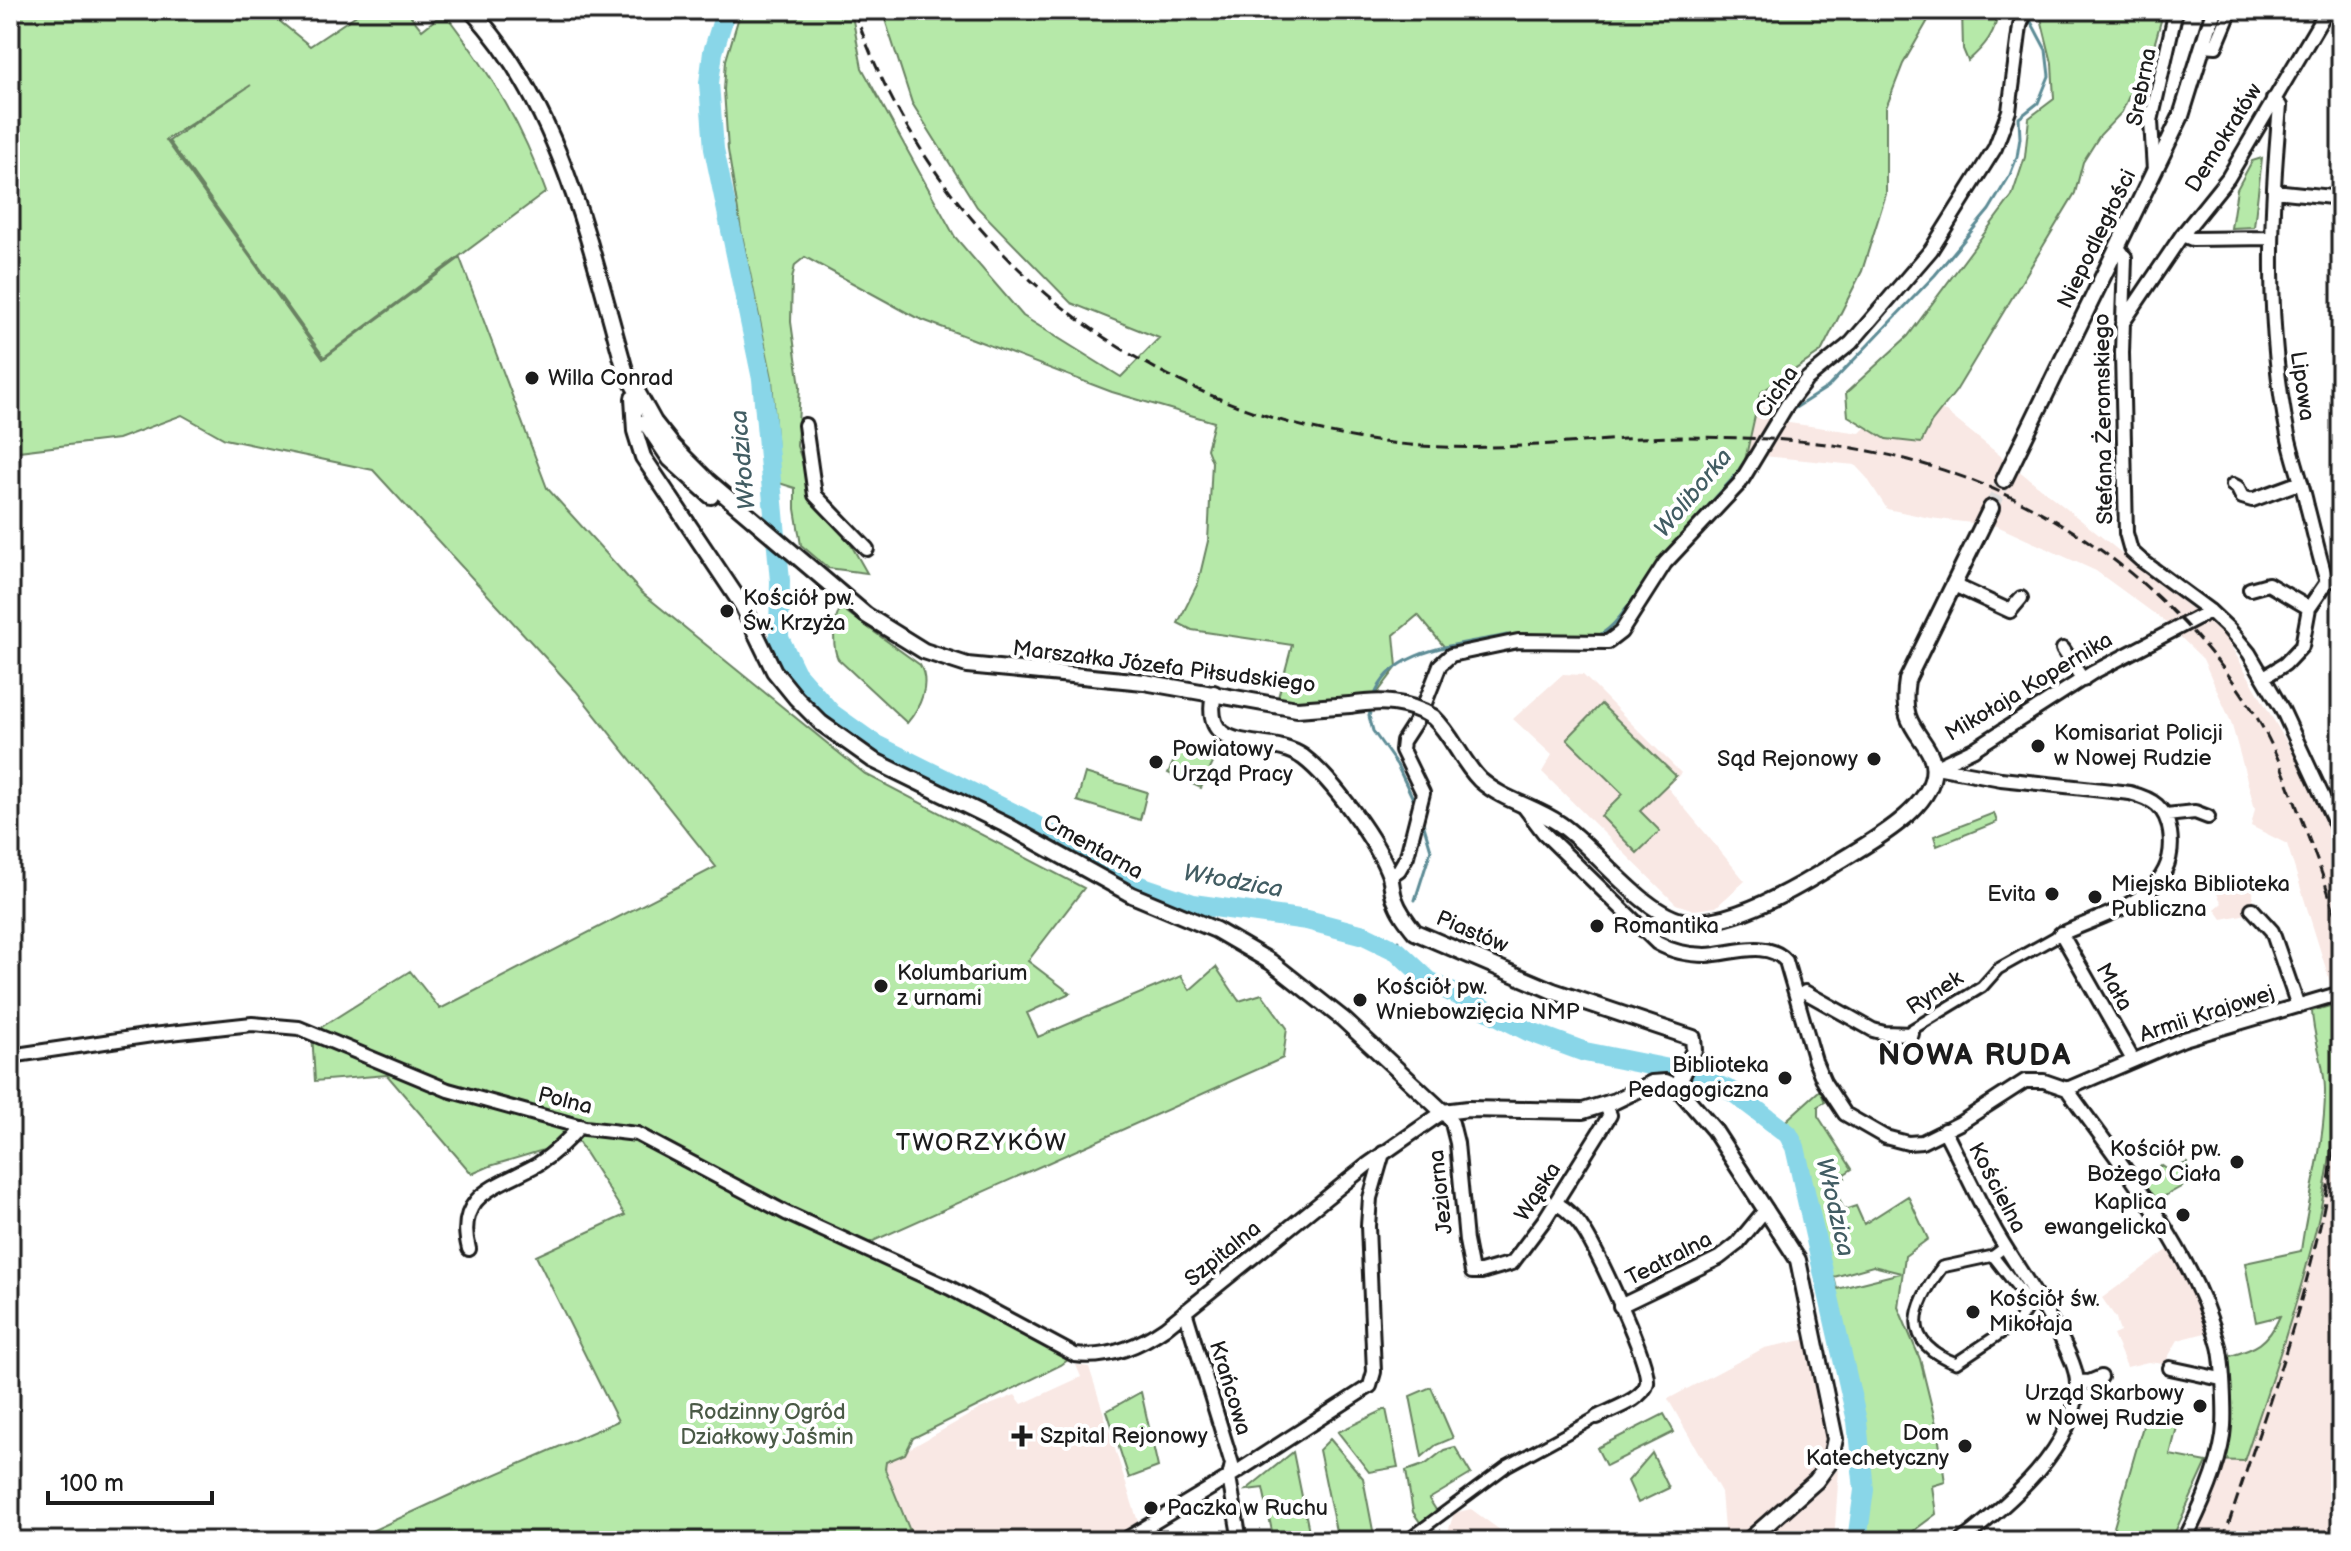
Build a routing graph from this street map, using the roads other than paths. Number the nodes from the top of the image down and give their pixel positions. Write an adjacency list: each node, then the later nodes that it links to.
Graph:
1 (471, 10): 16 (street)
2 (2026, 10): 44 (street, Cicha)
3 (2176, 10): 9 (street, Srebrna)
4 (2214, 10): 7 (street, Niepodległości)
5 (2231, 10): 7 (street)
6 (2327, 10): 8 (street, Demokratów)
7 (2203, 45): 9 (street, Niepodległości)
8 (2273, 99): 10 (street, Lipowa); 12 (street, Demokratów)
9 (2154, 171): 14 (street, Niepodległości)
10 (2274, 191): 11 (street); 13 (street, Lipowa)
11 (2341, 198)
12 (2182, 235): 13 (street); 15 (street, Demokratów)
13 (2272, 238): 21 (street, Lipowa)
14 (2117, 246): 15 (street, Stefana Żeromskiego); 20 (street, Niepodległości)
15 (2122, 324): 34 (street, Stefana Żeromskiego)
16 (625, 370): 17 (street); 24 (street)
17 (633, 398): 19 (street); 23 (street, Cmentarna)
18 (805, 425): 27 (street)
19 (690, 477): 23 (street); 24 (street); 26 (street)
20 (2004, 480)
21 (2301, 482): 22 (street); 29 (street, Lipowa)
22 (2233, 485)
23 (670, 499): 56 (street, Cmentarna)
24 (729, 501): 26 (street)
25 (1991, 508): 30 (street)
26 (749, 518): 38 (street, Marszałka Józefa Piłsudskiego)
27 (867, 549)
28 (2341, 575): 29 (street)
29 (2327, 582): 33 (street)
30 (1954, 585): 32 (street); 39 (street)
31 (2250, 589): 33 (street)
32 (2021, 598)
33 (2309, 608): 36 (street)
34 (2210, 611): 36 (street, Stefana Żeromskiego); 37 (street, Mikołaja Kopernika)
35 (2063, 649): 37 (street)
36 (2264, 677): 43 (street, Stefana Żeromskiego)
37 (2083, 680): 39 (street, Mikołaja Kopernika)
38 (1214, 693): 40 (street, Marszałka Józefa Piłsudskiego, bridge); 44 (street)
39 (1936, 767): 40 (street, Mikołaja Kopernika); 41 (street)
40 (1525, 808): 58 (street)
41 (2166, 815): 42 (street); 46 (street)
42 (2208, 817)
43 (2341, 836)
44 (1387, 871): 53 (street, Piastów)
45 (2252, 909): 49 (street)
46 (2060, 934): 50 (street, Rynek); 52 (street, Mała)
47 (1805, 992): 50 (street)
48 (2341, 993): 49 (street, Armii Krajowej)
49 (2298, 1006): 52 (street, Armii Krajowej)
50 (1912, 1034)
51 (10, 1056): 57 (street, Polna)
52 (2133, 1060): 54 (street, Armii Krajowej)
53 (1678, 1084): 55 (street); 61 (street)
54 (2067, 1089): 58 (street); 71 (street)
55 (1605, 1104): 56 (street); 60 (street, Wąska)
56 (1443, 1112): 59 (street, Szpitalna); 65 (street, Jeziorna)
57 (580, 1126): 63 (street); 68 (street, Polna)
58 (1944, 1130): 62 (street, Kościelna)
59 (1383, 1153): 67 (street, Szpitalna); 74 (street)
60 (1556, 1203): 65 (street, Wąska); 66 (street, Teatralna)
61 (1766, 1209): 66 (street, Teatralna); 78 (street)
62 (2005, 1247): 64 (street); 72 (street, Kościelna)
63 (469, 1249)
64 (1993, 1256): 64 (street)
65 (1472, 1272)
66 (1620, 1306): 73 (street, Teatralna)
67 (1185, 1311): 68 (street, Szpitalna); 74 (street, Krańcowa)
68 (1075, 1355)
69 (2170, 1368): 71 (street)
70 (2101, 1377): 72 (street)
71 (2221, 1379): 80 (street)
72 (2077, 1381): 79 (street)
73 (1597, 1417): 77 (street)
74 (1229, 1477): 75 (street); 76 (street, Krańcowa)
75 (1123, 1541)
76 (1240, 1541)
77 (1406, 1541)
78 (1748, 1541)
79 (1961, 1541)
80 (2184, 1541)

